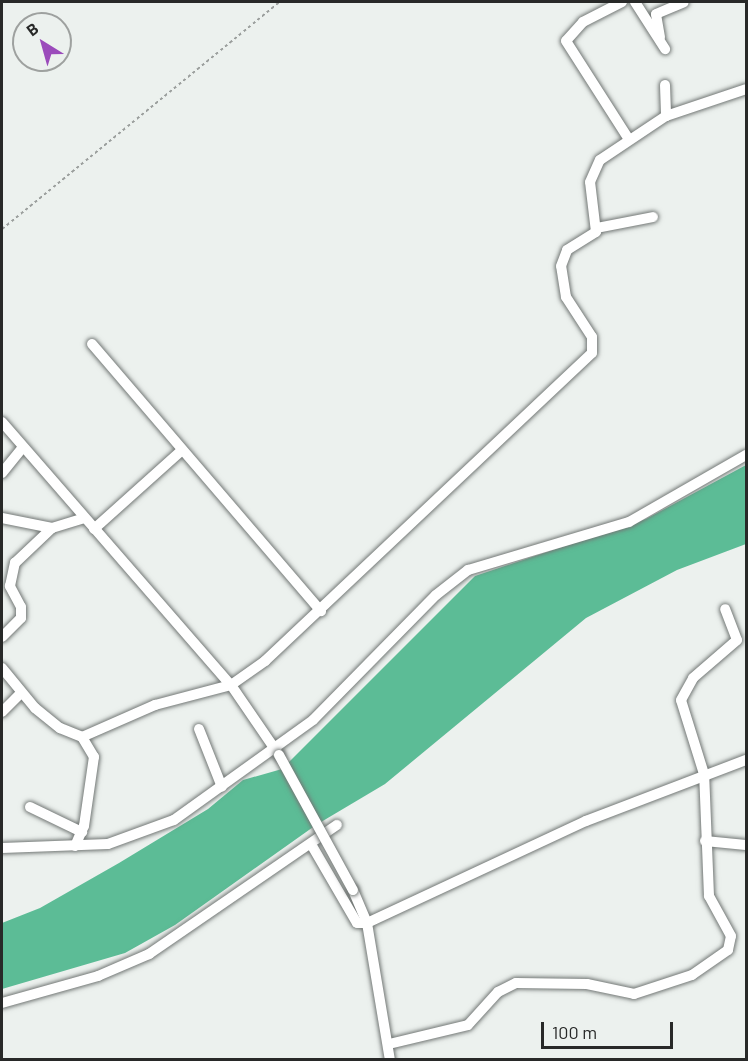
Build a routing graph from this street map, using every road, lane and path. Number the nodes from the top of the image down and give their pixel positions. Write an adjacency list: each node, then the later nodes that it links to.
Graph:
1 (279, 2): 13 (path)
2 (622, 2): 10 (street)
3 (635, 2): 5 (street)
4 (684, 2): 5 (street)
5 (660, 37): 6 (street)
6 (665, 49)
7 (665, 85): 9 (street)
8 (747, 89): 9 (street)
9 (666, 116): 10 (street)
10 (628, 138): 12 (street)
11 (653, 217): 12 (street)
12 (597, 228): 27 (street)
13 (2, 229)
14 (92, 344): 17 (street)
15 (2, 422): 16 (street)
16 (23, 447): 19 (street); 21 (street)
17 (182, 450): 23 (street); 27 (street)
18 (747, 455): 36 (street)
19 (2, 473)
20 (2, 518): 22 (street)
21 (85, 518): 22 (street); 23 (street)
22 (52, 528): 25 (street)
23 (94, 529): 31 (street)
24 (2, 574): 25 (street)
25 (10, 585): 28 (street)
26 (725, 609): 29 (street)
27 (321, 611): 31 (street)
28 (2, 637)
29 (742, 640): 38 (street)
30 (2, 668): 32 (street)
31 (231, 685): 35 (street); 36 (street)
32 (20, 693): 33 (street); 35 (street)
33 (2, 712)
34 (199, 729): 39 (street)
35 (82, 737): 42 (street)
36 (277, 753): 39 (street); 48 (street, bridge)
37 (747, 760): 38 (street)
38 (704, 774): 43 (street); 48 (street)
39 (222, 787): 46 (street)
40 (30, 807): 42 (street)
41 (337, 825): 44 (street)
42 (82, 832): 46 (street)
43 (705, 842): 45 (street); 50 (street)
44 (312, 844): 48 (street); 49 (street)
45 (747, 845)
46 (75, 846): 47 (street)
47 (2, 848)
48 (367, 923): 50 (street)
49 (2, 1002)
50 (389, 1044): 51 (street)
51 (390, 1059)

